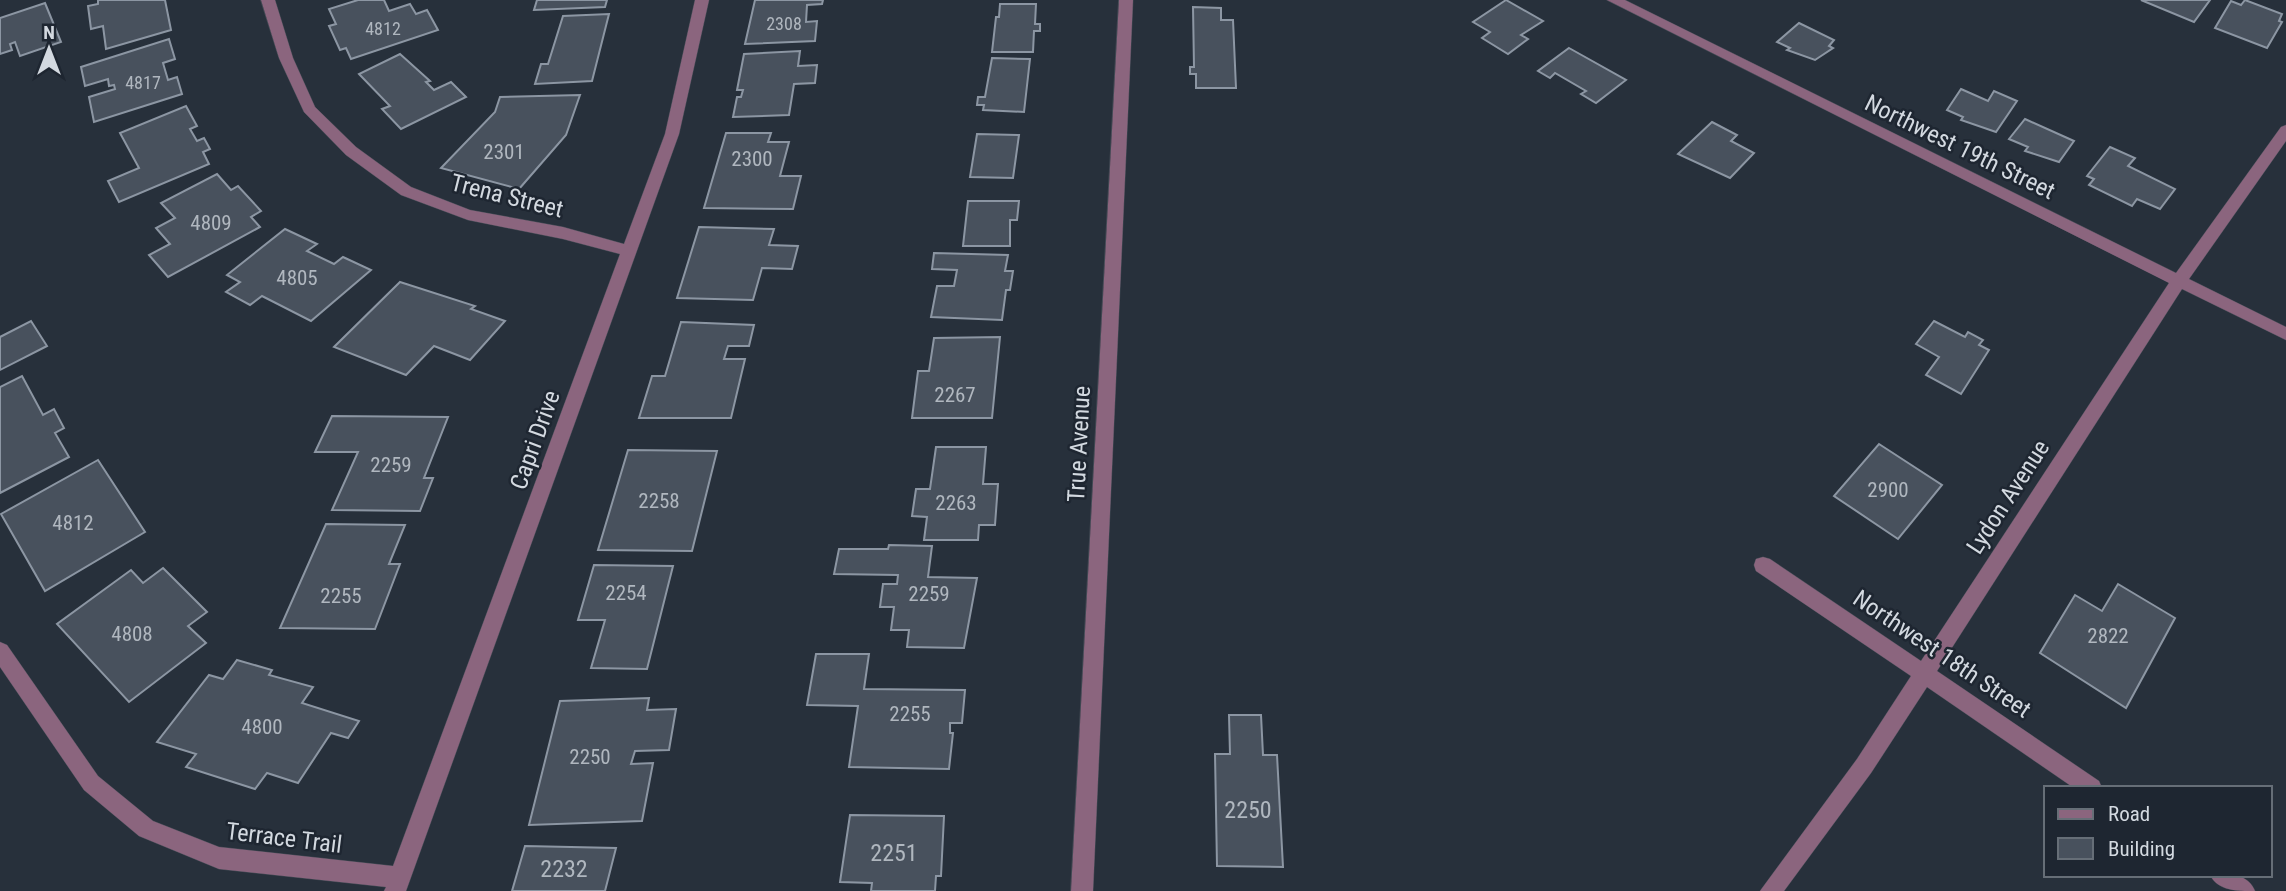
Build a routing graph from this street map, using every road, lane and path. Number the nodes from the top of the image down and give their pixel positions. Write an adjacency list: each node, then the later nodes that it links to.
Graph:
1 (268, 0): 6 (street, Trena Street)
2 (702, 0): 6 (street, Capri Drive)
3 (1126, 0): 15 (street, True Avenue)
4 (1614, 0): 7 (street, Northwest 19th Street)
5 (2286, 130): 7 (street, Lydon Avenue)
6 (630, 251): 14 (street, Capri Drive)
7 (2179, 281): 8 (street, Northwest 19th Street); 11 (street, Lydon Avenue)
8 (2286, 334)
9 (1763, 565): 11 (street, Northwest 18th Street)
10 (0, 651): 14 (street, Terrace Trail)
11 (1923, 673): 12 (street, Northwest 18th Street); 16 (street, Lydon Avenue)
12 (2089, 786)
13 (2224, 877): 17 (street)
14 (398, 885)
15 (1082, 891)
16 (1771, 891)
17 (2244, 891)

